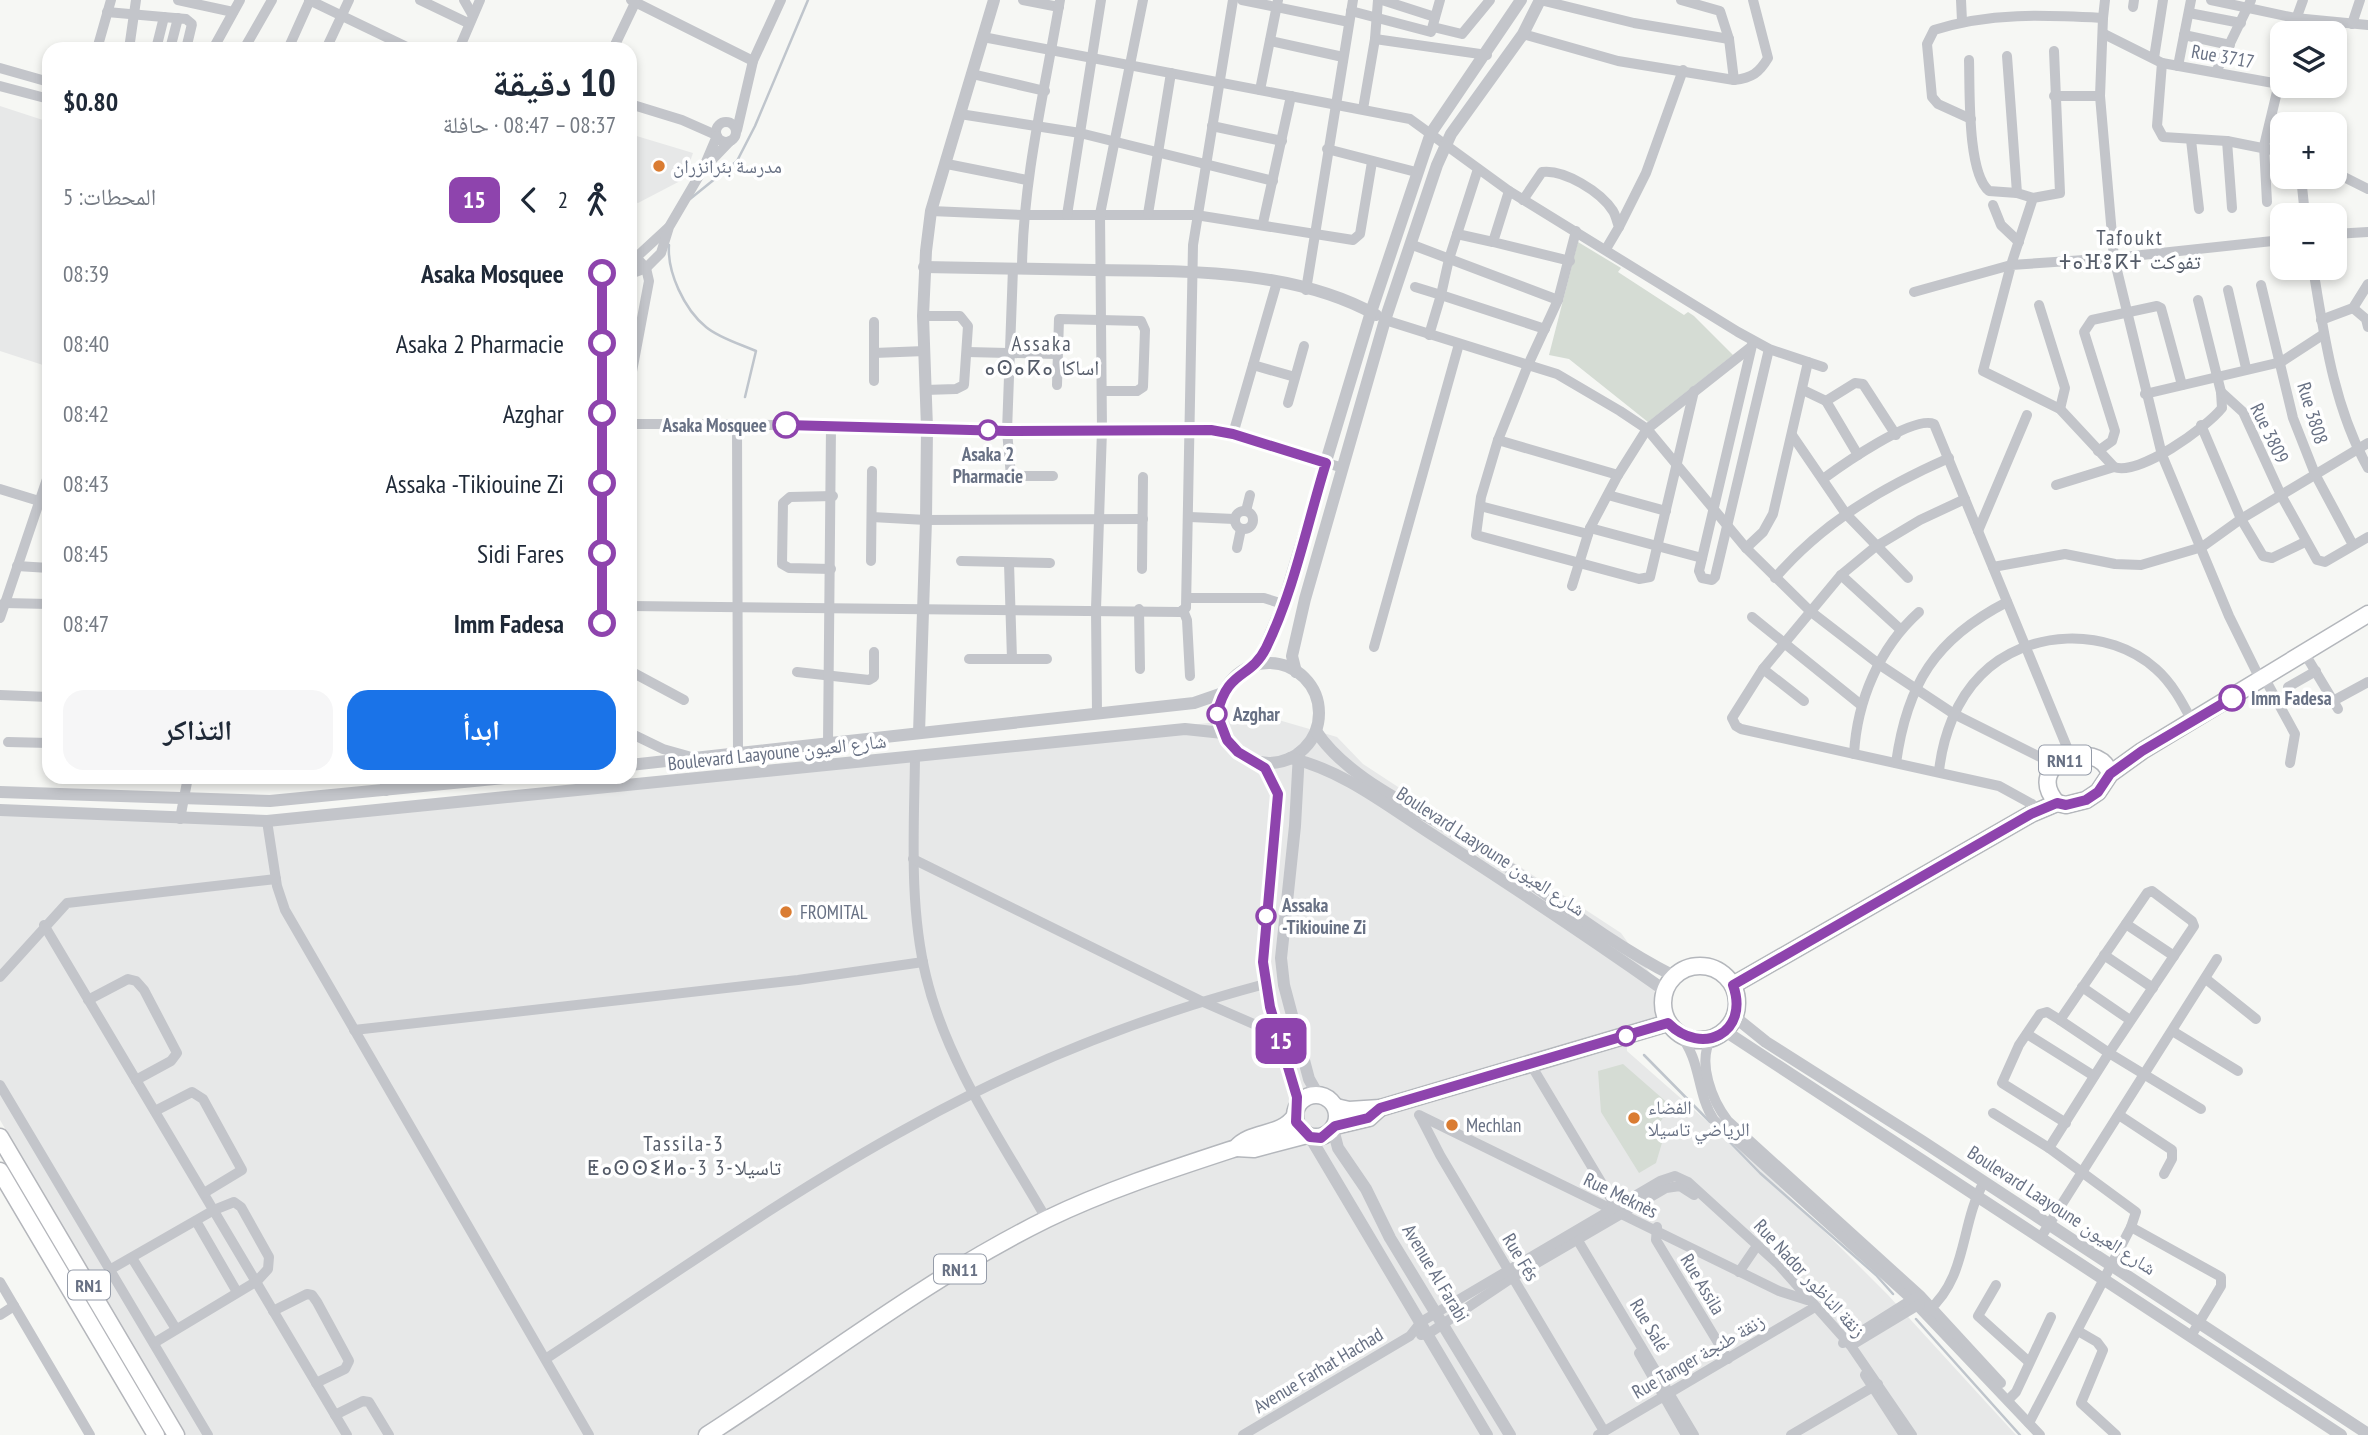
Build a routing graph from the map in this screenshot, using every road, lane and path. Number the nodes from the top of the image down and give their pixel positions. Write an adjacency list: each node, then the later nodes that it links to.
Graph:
1 (111, 0): 38 (street)
2 (136, 0): 41 (street)
3 (178, 0): 39 (street)
4 (240, 0): 39 (street)
5 (272, 0): 68 (street)
6 (310, 0): 42 (street); 69 (street)
7 (349, 0): 42 (street)
8 (420, 0): 46 (street)
9 (464, 0): 46 (street)
10 (480, 0): 46 (street)
11 (781, 0): 83 (street)
12 (994, 0): 58 (street)
13 (1023, 0): 33 (street)
14 (1101, 0): 80 (street)
15 (1143, 0): 84 (street)
16 (1233, 0): 93 (street)
17 (1242, 0): 34 (street)
18 (1380, 0): 43 (street); 51 (street)
19 (1440, 0): 51 (street)
20 (1490, 0): 51 (street)
21 (1521, 0): 77 (street)
22 (1540, 0): 35 (street); 55 (street)
23 (1681, 0): 60 (street)
24 (1753, 0): 92 (street)
25 (1961, 0): 49 (street)
26 (2105, 0): 47 (street)
27 (2163, 0): 82 (street)
28 (2191, 0): 40 (street)
29 (2211, 0): 36 (street)
30 (2303, 0): 48 (street)
31 (2360, 0): 53 (street)
32 (633, 1): 73 (street); 83 (street)
33 (1059, 3): 75 (street)
34 (1277, 4): 37 (street); 61 (street)
35 (1580, 4): 60 (street)
36 (2250, 4): 48 (street); 52 (street)
37 (1351, 11): 43 (street); 79 (street)
38 (107, 12): 41 (street); 62 (street)
39 (233, 12): 67 (street)
40 (2189, 13): 52 (street); 57 (street)
41 (134, 15): 44 (street); 63 (street)
42 (342, 15): 70 (street); 71 (street)
43 (1376, 15): 51 (street); 59 (street)
44 (164, 17): 45 (street); 64 (street)
45 (178, 18): 65 (street); 66 (street)
46 (470, 18): 72 (street)
47 (2103, 18): 49 (street); 56 (street)
48 (2295, 18): 50 (street); 53 (street)
49 (1962, 21): 108 (street)
50 (2294, 21)
51 (1434, 22)
52 (2241, 23): 74 (street)
53 (2352, 24): 54 (street)
54 (2368, 25)
55 (1523, 34): 87 (street); 122 (street)
56 (2104, 34): 82 (street, Rue 3717); 101 (street)
57 (2184, 35): 74 (street); 85 (street)
58 (983, 37): 75 (street); 90 (street)
59 (1375, 39): 77 (street); 106 (street)
60 (1729, 39): 92 (street)
61 (1270, 41): 79 (street); 97 (street)
62 (99, 42)
63 (129, 42)
64 (158, 42)
65 (172, 42)
66 (188, 42)
67 (217, 42)
68 (248, 42)
69 (291, 42)
70 (329, 42)
71 (397, 42)
72 (461, 42)
73 (616, 42)
74 (2230, 46): 88 (street)
75 (1052, 50): 80 (street); 98 (street)
76 (2054, 51): 100 (street)
77 (1487, 55): 115 (street)
78 (2007, 56): 138 (street)
79 (1343, 57): 104 (street)
80 (1094, 58): 84 (street); 114 (street)
81 (1969, 60): 108 (street)
82 (2158, 60): 85 (street, Rue 3717); 117 (street)
83 (753, 61): 96 (street)
84 (1129, 65): 89 (street); 121 (street)
85 (2178, 66): 88 (street, Rue 3717)
86 (0, 68): 91 (street)
87 (1683, 70): 92 (street); 153 (street)
88 (2216, 72): 94 (street, Rue 3717)
89 (1171, 73): 93 (street); 126 (street)
90 (972, 74): 98 (street); 107 (street)
91 (42, 80)
92 (1734, 80)
93 (1218, 82): 97 (street); 111 (street)
94 (2270, 82)
95 (0, 86): 102 (street)
96 (744, 90): 110 (street); 113 (street)
97 (1259, 90): 99 (street)
98 (1045, 91): 112 (street)
99 (1291, 96): 104 (street); 119 (street)
100 (2054, 96): 101 (street); 139 (street)
101 (2100, 96): 165 (street)
102 (42, 97)
103 (2276, 98): 123 (street)
104 (1336, 105): 106 (street); 125 (street)
105 (637, 106): 109 (street)
106 (1363, 110): 115 (street)
107 (960, 114): 112 (street); 128 (street)
108 (1971, 119): 138 (street)
109 (682, 120): 110 (street); 116 (street)
110 (722, 122): 113 (street); 116 (street)
111 (1212, 126): 119 (street); 129 (street)
112 (1039, 127): 114 (street); 134 (street)
113 (737, 130): 118 (street)
114 (1080, 133): 121 (street); 148 (street)
115 (1432, 133): 122 (street); 132 (street)
116 (716, 136): 118 (street); 130 (street)
117 (2191, 140): 120 (street); 144 (street)
118 (730, 141): 130 (street)
119 (1282, 141): 135 (street)
120 (2227, 141): 123 (street); 143 (street)
121 (1116, 142): 126 (street); 146 (street)
122 (1446, 144): 131 (street); 162 (street)
123 (2264, 146): 124 (street); 141 (street)
124 (2270, 148)
125 (1326, 149): 127 (street); 155 (street)
126 (1157, 154): 129 (street); 149 (street)
127 (1372, 162): 132 (street); 155 (street)
128 (947, 164): 134 (street); 145 (street)
129 (1205, 166): 135 (street); 150 (street)
130 (703, 169): 152 (street)
131 (1478, 169): 137 (street); 158 (street)
132 (1416, 172): 189 (street)
133 (2347, 178): 136 (street)
134 (1027, 180): 147 (street)
135 (1273, 181): 151 (street)
136 (2368, 189)
137 (1509, 191): 140 (street); 160 (street)
138 (2017, 193): 139 (street)
139 (2033, 198): 161 (street)
140 (1523, 200): 153 (street); 154 (street)
141 (2267, 202)
142 (1993, 205): 161 (street)
143 (2232, 208)
144 (2199, 209)
145 (931, 211): 147 (street); 170 (street)
146 (1100, 214): 148 (street); 149 (street); 173 (street)
147 (1023, 215): 148 (street); 172 (street)
148 (1067, 215)
149 (1148, 215): 150 (street)
150 (1196, 215): 151 (street); 175 (street)
151 (1263, 223): 155 (street)
152 (669, 227): 164 (street); 171 (street)
153 (1619, 227): 163 (street)
154 (1576, 231): 163 (street); 168 (street)
155 (1313, 232): 181 (street)
156 (2368, 232): 157 (street)
157 (2347, 233)
158 (1457, 234): 160 (street); 166 (street)
159 (2270, 241): 165 (street)
160 (1493, 242): 168 (street)
161 (2019, 242): 169 (street)
162 (1410, 244): 166 (street); 193 (street)
163 (1606, 250): 201 (street)
164 (637, 254)
165 (2114, 258): 169 (street); 190 (street)
166 (1449, 259): 184 (street); 185 (street)
167 (637, 260): 171 (street)
168 (1570, 261): 185 (street)
169 (2011, 265): 183 (street); 229 (street)
170 (924, 267): 172 (street); 191 (street)
171 (646, 268): 174 (street); 203 (street)
172 (1017, 268): 173 (street); 207 (street)
173 (1103, 270): 175 (street); 192 (street)
174 (637, 271)
175 (1192, 271): 177 (street); 238 (street)
176 (2315, 280): 194 (street)
177 (1277, 282): 181 (street); 212 (street)
178 (2368, 284): 188 (street)
179 (2261, 285): 211 (street, Rue 3808)
180 (1415, 287): 184 (street)
181 (1306, 290): 189 (street)
182 (2228, 290): 215 (street)
183 (1914, 292)
184 (1441, 295): 197 (street); 199 (street)
185 (1558, 300): 197 (street)
186 (2198, 300): 216 (street)
187 (2039, 305): 229 (street)
188 (2353, 308): 194 (street); 196 (street)
189 (1371, 312): 193 (street); 250 (street)
190 (2126, 313): 220 (street); 226 (street); 246 (street)
191 (923, 316): 205 (street); 206 (street)
192 (1102, 319): 209 (street); 223 (street); 223 (street)
193 (1385, 320): 199 (street); 253 (street)
194 (2321, 320): 198 (street)
195 (874, 322): 208 (street)
196 (2367, 322)
197 (1545, 329): 213 (street)
198 (2323, 334): 211 (street); 245 (street)
199 (1429, 335): 200 (street)
200 (1459, 344): 213 (street); 331 (street)
201 (1753, 344): 204 (street); 224 (street); 273 (street)
202 (1304, 346): 217 (street)
203 (637, 347)
204 (1769, 349): 210 (street); 284 (street)
205 (925, 351): 208 (street); 221 (street)
206 (967, 352): 207 (street); 221 (street)
207 (1011, 352): 209 (street); 239 (street)
208 (874, 353): 218 (street)
209 (1056, 354): 219 (street)
210 (1808, 362): 214 (street); 222 (street)
211 (2281, 362): 215 (street); 256 (street, Rue 3808)
212 (1253, 365): 217 (street); 240 (street)
213 (1528, 365): 236 (street); 243 (street)
214 (1823, 367)
215 (2246, 369): 216 (street)
216 (2216, 376): 220 (street); 225 (street)
217 (1295, 377): 228 (street)
218 (874, 381)
219 (1056, 385)
220 (2182, 385): 226 (street)
221 (925, 390): 235 (street)
222 (1802, 390): 227 (street); 241 (street)
223 (1102, 391): 237 (street)
224 (1694, 391): 236 (street); 251 (street)
225 (2221, 392): 233 (street); 268 (street, Rue 3809)
226 (2145, 394): 248 (street)
227 (1826, 401): 242 (street); 247 (street)
228 (1288, 403)
229 (2060, 409): 246 (street)
230 (2027, 415): 287 (street)
231 (637, 424): 232 (street)
232 (737, 424): 234 (street); 320 (street)
233 (2201, 425): 248 (street); 281 (street)
234 (831, 426): 235 (street); 269 (street)
235 (927, 428): 239 (street); 282 (street)
236 (1647, 429): 251 (street); 257 (street)
237 (1102, 430): 238 (street); 239 (street); 283 (street)
238 (1192, 430): 240 (street); 278 (street)
239 (1007, 431): 259 (street)
240 (1233, 434): 250 (street)
241 (1792, 435): 262 (street); 295 (street)
242 (1896, 435): 247 (street); 249 (street)
243 (1498, 440): 257 (street); 272 (street)
244 (2368, 443): 245 (street)
245 (2357, 449): 254 (street); 256 (street)
246 (2098, 451): 252 (street)
247 (1858, 455): 262 (street)
248 (2162, 455): 252 (street); 293 (street)
249 (1949, 458): 270 (street); 276 (street)
250 (1326, 463): 253 (street); 315 (street)
251 (1677, 465): 273 (street); 275 (street)
252 (2114, 467): 263 (street)
253 (1343, 468): 344 (street)
254 (2368, 468)
255 (872, 471): 277 (street)
256 (2315, 474): 268 (street); 291 (street, Rue 3808)
257 (1618, 475): 267 (street)
258 (962, 476): 259 (street)
259 (1011, 476): 260 (street)
260 (1054, 476)
261 (1143, 477): 279 (street)
262 (1823, 479): 276 (street)
263 (2056, 485)
264 (0, 489): 271 (street)
265 (42, 493): 271 (street)
266 (1250, 495): 274 (street)
267 (1608, 495): 275 (street); 286 (street)
268 (2281, 495): 281 (street); 289 (street, Rue 3809)
269 (833, 496): 305 (street); 305 (street)
270 (1965, 499): 287 (street); 292 (street)
271 (39, 501): 302 (street)
272 (1480, 506): 286 (street); 301 (street)
273 (1713, 510): 284 (street); 296 (street)
274 (1246, 511): 280 (street); 285 (street)
275 (1666, 511): 290 (street)
276 (1846, 513): 292 (street); 308 (street)
277 (872, 517): 282 (street); 297 (street)
278 (1190, 517): 280 (street); 311 (street)
279 (1143, 519): 283 (street); 306 (street)
280 (1234, 519): 285 (street)
281 (2241, 519): 289 (street); 293 (street)
282 (926, 520): 283 (street); 317 (street)
283 (1099, 520): 321 (street)
284 (1728, 525): 295 (street); 296 (street)
285 (1241, 529): 294 (street)
286 (1589, 531): 290 (street); 301 (street)
287 (1978, 531): 303 (street)
288 (2368, 537): 291 (street)
289 (2305, 542): 291 (street, Rue 3809)
290 (1658, 545): 296 (street); 301 (street)
291 (2353, 545)
292 (1875, 547): 307 (street); 309 (street)
293 (2202, 547): 303 (street); 348 (street)
294 (1237, 548)
295 (1746, 548): 308 (street)
296 (1702, 558)
297 (871, 561)
298 (961, 561): 299 (street)
299 (1009, 563): 300 (street); 318 (street)
300 (1050, 563)
301 (1577, 563): 310 (street)
302 (17, 566): 304 (street); 312 (street)
303 (1993, 567): 313 (street)
304 (42, 568)
305 (831, 569): 316 (street)
306 (1142, 569)
307 (1841, 575): 324 (street); 329 (street)
308 (1775, 579): 324 (street)
309 (1908, 579)
310 (1572, 586)
311 (1188, 598): 315 (street); 323 (street)
312 (4, 603): 314 (street); 328 (street)
313 (2007, 603): 332 (street); 351 (street)
314 (42, 604)
315 (1283, 604): 339 (street)
316 (831, 607): 317 (street); 320 (street); 346 (street)
317 (922, 608): 318 (street); 362 (street)
318 (1010, 608): 321 (street); 336 (street)
319 (637, 609): 320 (street)
320 (738, 609): 369 (street)
321 (1096, 609): 322 (street); 359 (street)
322 (1139, 610): 323 (street); 340 (street)
323 (1184, 610): 347 (street)
324 (1810, 611): 330 (street); 338 (street)
325 (1919, 612): 329 (street)
326 (2368, 614): 334 (main road, RN11)
327 (1752, 617): 330 (street)
328 (0, 618)
329 (1900, 629): 338 (street)
330 (1785, 643): 341 (street); 357 (street)
331 (1374, 647)
332 (2028, 647): 358 (street); 360 (street); 372 (street)
333 (874, 652): 346 (street)
334 (2305, 654): 342 (street); 348 (main road, RN11)
335 (969, 659): 336 (street)
336 (1012, 659): 337 (street)
337 (1047, 659)
338 (1880, 664): 351 (street); 357 (street)
339 (1257, 665): 344 (street); 352 (street)
340 (1140, 669)
341 (1763, 669): 356 (street); 370 (street)
342 (2316, 671): 349 (street); 350 (street)
343 (797, 672): 346 (street)
344 (1296, 672): 361 (street)
345 (637, 675): 355 (street)
346 (829, 676): 367 (street)
347 (1190, 676)
348 (2263, 680): 360 (main road, RN11); 378 (street)
349 (2368, 682)
350 (2288, 687)
351 (1915, 688): 358 (street); 377 (street)
352 (1223, 693): 359 (street, Boulevard Laayoune شارع العيون); 363 (street)
353 (0, 695): 354 (street)
354 (42, 697)
355 (684, 700)
356 (1804, 701)
357 (1861, 705): 370 (street)
358 (1954, 714): 380 (street); 381 (street)
359 (1097, 715): 362 (street, Boulevard Laayoune شارع العيون)
360 (2192, 721): 368 (main road, RN11)
361 (1316, 731): 371 (street); 404 (street, Boulevard Laayoune شارع العيون)
362 (919, 733): 367 (street, Boulevard Laayoune شارع العيون)
363 (1223, 733): 375 (street, Boulevard Laayoune شارع العيون); 376 (street)
364 (637, 736): 374 (street)
365 (8, 741): 366 (street)
366 (42, 743)
367 (828, 744): 369 (street, Boulevard Laayoune شارع العيون)
368 (2142, 751): 373 (main road, RN11); 382 (main road, RN11)
369 (738, 754): 374 (street, Boulevard Laayoune شارع العيون)
370 (1854, 754): 377 (street)
371 (1296, 757): 376 (street); 411 (street, Boulevard Laayoune شارع العيون); 431 (street)
372 (2071, 757): 373 (main road, RN11); 380 (main road, RN11)
373 (2097, 757): 382 (main road, RN11)
374 (695, 758): 379 (street, Boulevard Laayoune شارع العيون)
375 (915, 758): 395 (street, Boulevard Laayoune شارع العيون); 396 (street)
376 (1260, 762): 407 (street)
377 (1896, 763): 381 (street)
378 (2290, 763)
379 (637, 764)
380 (2056, 765): 386 (main road, RN11)
381 (1939, 771): 391 (street)
382 (2110, 774): 390 (main road, RN11)
383 (186, 784): 389 (street)
384 (385, 784): 387 (street)
385 (451, 784): 387 (street)
386 (2047, 787): 390 (main road, RN11); 391 (main road, RN11)
387 (386, 791): 389 (street)
388 (0, 792): 389 (street)
389 (181, 801): 393 (street)
390 (2057, 803): 394 (main road, RN11)
391 (2032, 804): 394 (main road, RN11)
392 (0, 810): 393 (street, Boulevard Laayoune شارع العيون)
393 (180, 819): 395 (street, Boulevard Laayoune شارع العيون)
394 (2021, 820): 408 (main road, RN11)
395 (267, 821): 397 (street)
396 (913, 859): 403 (street); 413 (street)
397 (276, 879): 399 (street); 419 (street)
398 (2126, 923): 400 (street); 401 (street); 401 (street)
399 (44, 925): 405 (street); 412 (street)
400 (2104, 955): 409 (street); 410 (street)
401 (2174, 956): 410 (street)
402 (2217, 959): 406 (street)
403 (923, 962): 419 (street); 430 (street)
404 (1674, 976): 408 (main road); 411 (main road)
405 (0, 977)
406 (2206, 979): 414 (street); 420 (street)
407 (1265, 984): 413 (street); 422 (street)
408 (1733, 985): 418 (main road)
409 (2082, 987): 415 (street); 416 (street)
410 (2152, 988): 416 (street)
411 (1664, 990): 417 (main road)
412 (88, 1000): 428 (street); 428 (street)
413 (1201, 1001): 422 (street); 430 (street)
414 (2256, 1019)
415 (2060, 1020): 421 (street); 423 (street)
416 (2130, 1020): 423 (street)
417 (1674, 1029): 418 (main road, RN11); 424 (main road, RN11); 474 (street)
418 (1724, 1029): 449 (street, Boulevard Laayoune شارع العيون); 452 (street, Boulevard Laayoune شارع العيون); 474 (street)
419 (354, 1030): 490 (street)
420 (2174, 1032): 425 (street); 427 (street)
421 (2027, 1034): 426 (street); 440 (street)
422 (1279, 1035): 437 (street)
423 (2109, 1054): 426 (street); 427 (street)
424 (1531, 1065): 433 (main road, RN11); 454 (street)
425 (2238, 1071)
426 (2094, 1076): 440 (street)
427 (2145, 1076): 435 (street); 439 (street)
428 (136, 1080): 436 (street)
429 (0, 1085): 465 (street)
430 (974, 1093): 455 (street); 490 (street)
431 (1318, 1095): 432 (main road); 437 (main road, RN11)
432 (1336, 1107): 434 (main road, RN11); 441 (main road)
433 (1415, 1107): 434 (main road, RN11); 454 (street, Rue Meknès); 467 (street, Rue Fés)
434 (1380, 1108): 441 (main road, RN11)
435 (2201, 1109)
436 (155, 1111): 451 (street); 451 (street)
437 (1296, 1112): 442 (main road); 444 (main road, RN11)
438 (1993, 1113): 445 (street)
439 (2119, 1115): 447 (street); 448 (street)
440 (2066, 1123): 445 (street)
441 (1334, 1127): 442 (main road, RN11); 477 (street, Avenue Al Farabi)
442 (1308, 1136): 444 (main road, RN11); 480 (street, Avenue Al Farabi)
443 (0, 1137): 503 (main road, RN1)
444 (1236, 1148): 455 (main road, RN11)
445 (2049, 1148): 447 (street)
446 (0, 1171): 502 (main road, RN1)
447 (2082, 1173): 457 (street); 458 (street)
448 (2164, 1174)
449 (1984, 1182): 452 (street); 457 (street, Boulevard Laayoune شارع العيون)
450 (1663, 1185): 454 (street, Avenue Farhat Hachad); 462 (street, Rue Nador زنقة الناظور); 473 (street, Rue Nador زنقة الناظور)
451 (204, 1194): 453 (street)
452 (1977, 1195): 460 (street, Boulevard Laayoune شارع العيون); 474 (street)
453 (214, 1210): 456 (street); 469 (street); 469 (street)
454 (1619, 1211): 459 (street, Rue Meknès); 461 (street, Avenue Farhat Hachad)
455 (1047, 1220): 508 (main road, RN11)
456 (196, 1221): 463 (street); 472 (street)
457 (2049, 1224): 460 (street); 464 (street, Boulevard Laayoune شارع العيون)
458 (2131, 1227): 464 (street); 481 (street)
459 (1656, 1229): 466 (street, Rue Meknès); 491 (street, Rue Assila)
460 (2040, 1237): 468 (street, Boulevard Laayoune شارع العيون)
461 (1574, 1238): 467 (street, Avenue Farhat Hachad); 495 (street, Rue Salé)
462 (1754, 1250): 466 (street); 473 (street, Rue Nador زنقة الناظور)
463 (132, 1258): 465 (street); 483 (street)
464 (2111, 1265): 468 (street); 481 (street, Boulevard Laayoune شارع العيون)
465 (111, 1269): 488 (street)
466 (1741, 1270): 473 (street, Rue Meknès)
467 (1511, 1274): 477 (street, Avenue Farhat Hachad); 482 (street, Avenue Farhat Hachad); 499 (street, Rue Fés)
468 (2105, 1279): 484 (street); 487 (street, Boulevard Laayoune شارع العيون)
469 (257, 1281): 472 (street); 476 (street)
470 (0, 1282): 475 (street)
471 (1996, 1285): 492 (street)
472 (237, 1292): 483 (street)
473 (1804, 1300): 489 (street, Rue Nador زنقة الناظور); 491 (street, Rue Tanger زنقة طنجة)
474 (1922, 1304): 489 (street); 496 (street)
475 (14, 1306): 478 (street); 501 (street)
476 (273, 1311): 493 (street); 493 (street)
477 (1436, 1313): 480 (street, Avenue Farhat Hachad); 482 (street, Avenue Al Farabi)
478 (0, 1315)
479 (2050, 1317): 492 (street)
480 (1421, 1322): 485 (street, Avenue Al Farabi); 486 (street, Avenue Farhat Hachad)
481 (2199, 1322): 487 (street); 500 (street, Boulevard Laayoune شارع العيون)
482 (1443, 1324): 485 (street, Avenue Farhat Hachad); 511 (street, Avenue Al Farabi)
483 (176, 1329): 488 (street)
484 (2078, 1331): 498 (street); 519 (street)
485 (1428, 1334): 486 (street, Avenue Farhat Hachad); 510 (street, Avenue Al Farabi)
486 (1410, 1336): 509 (street, Avenue Farhat Hachad)
487 (2191, 1336): 520 (street, Boulevard Laayoune شارع العيون)
488 (154, 1343): 504 (street)
489 (1846, 1345): 494 (street, Rue Nador زنقة الناظور)
490 (547, 1358): 507 (street)
491 (1728, 1359): 495 (street, Rue Tanger زنقة طنجة)
492 (2029, 1362): 496 (street)
493 (316, 1383): 497 (street)
494 (1876, 1385): 514 (street); 515 (street, Rue Nador زنقة الناظور); 516 (street, Rue Nador زنقة الناظور)
495 (1667, 1394): 499 (street, Rue Tanger زنقة طنجة); 512 (street, Rue Salé); 513 (street, Rue Salé)
496 (2010, 1394): 498 (street)
497 (335, 1415): 505 (street); 506 (street)
498 (2031, 1421): 517 (street); 518 (street)
499 (1601, 1433)
500 (2368, 1434)
501 (90, 1435)
502 (156, 1435)
503 (176, 1435)
504 (208, 1435)
505 (347, 1435)
506 (389, 1435)
507 (589, 1435)
508 (707, 1435)
509 (1243, 1435)
510 (1488, 1435)
511 (1510, 1435)
512 (1686, 1435)
513 (1694, 1435)
514 (1791, 1435)
515 (1904, 1435)
516 (1912, 1435)
517 (2040, 1435)
518 (2049, 1435)
519 (2116, 1435)
520 (2341, 1435)

